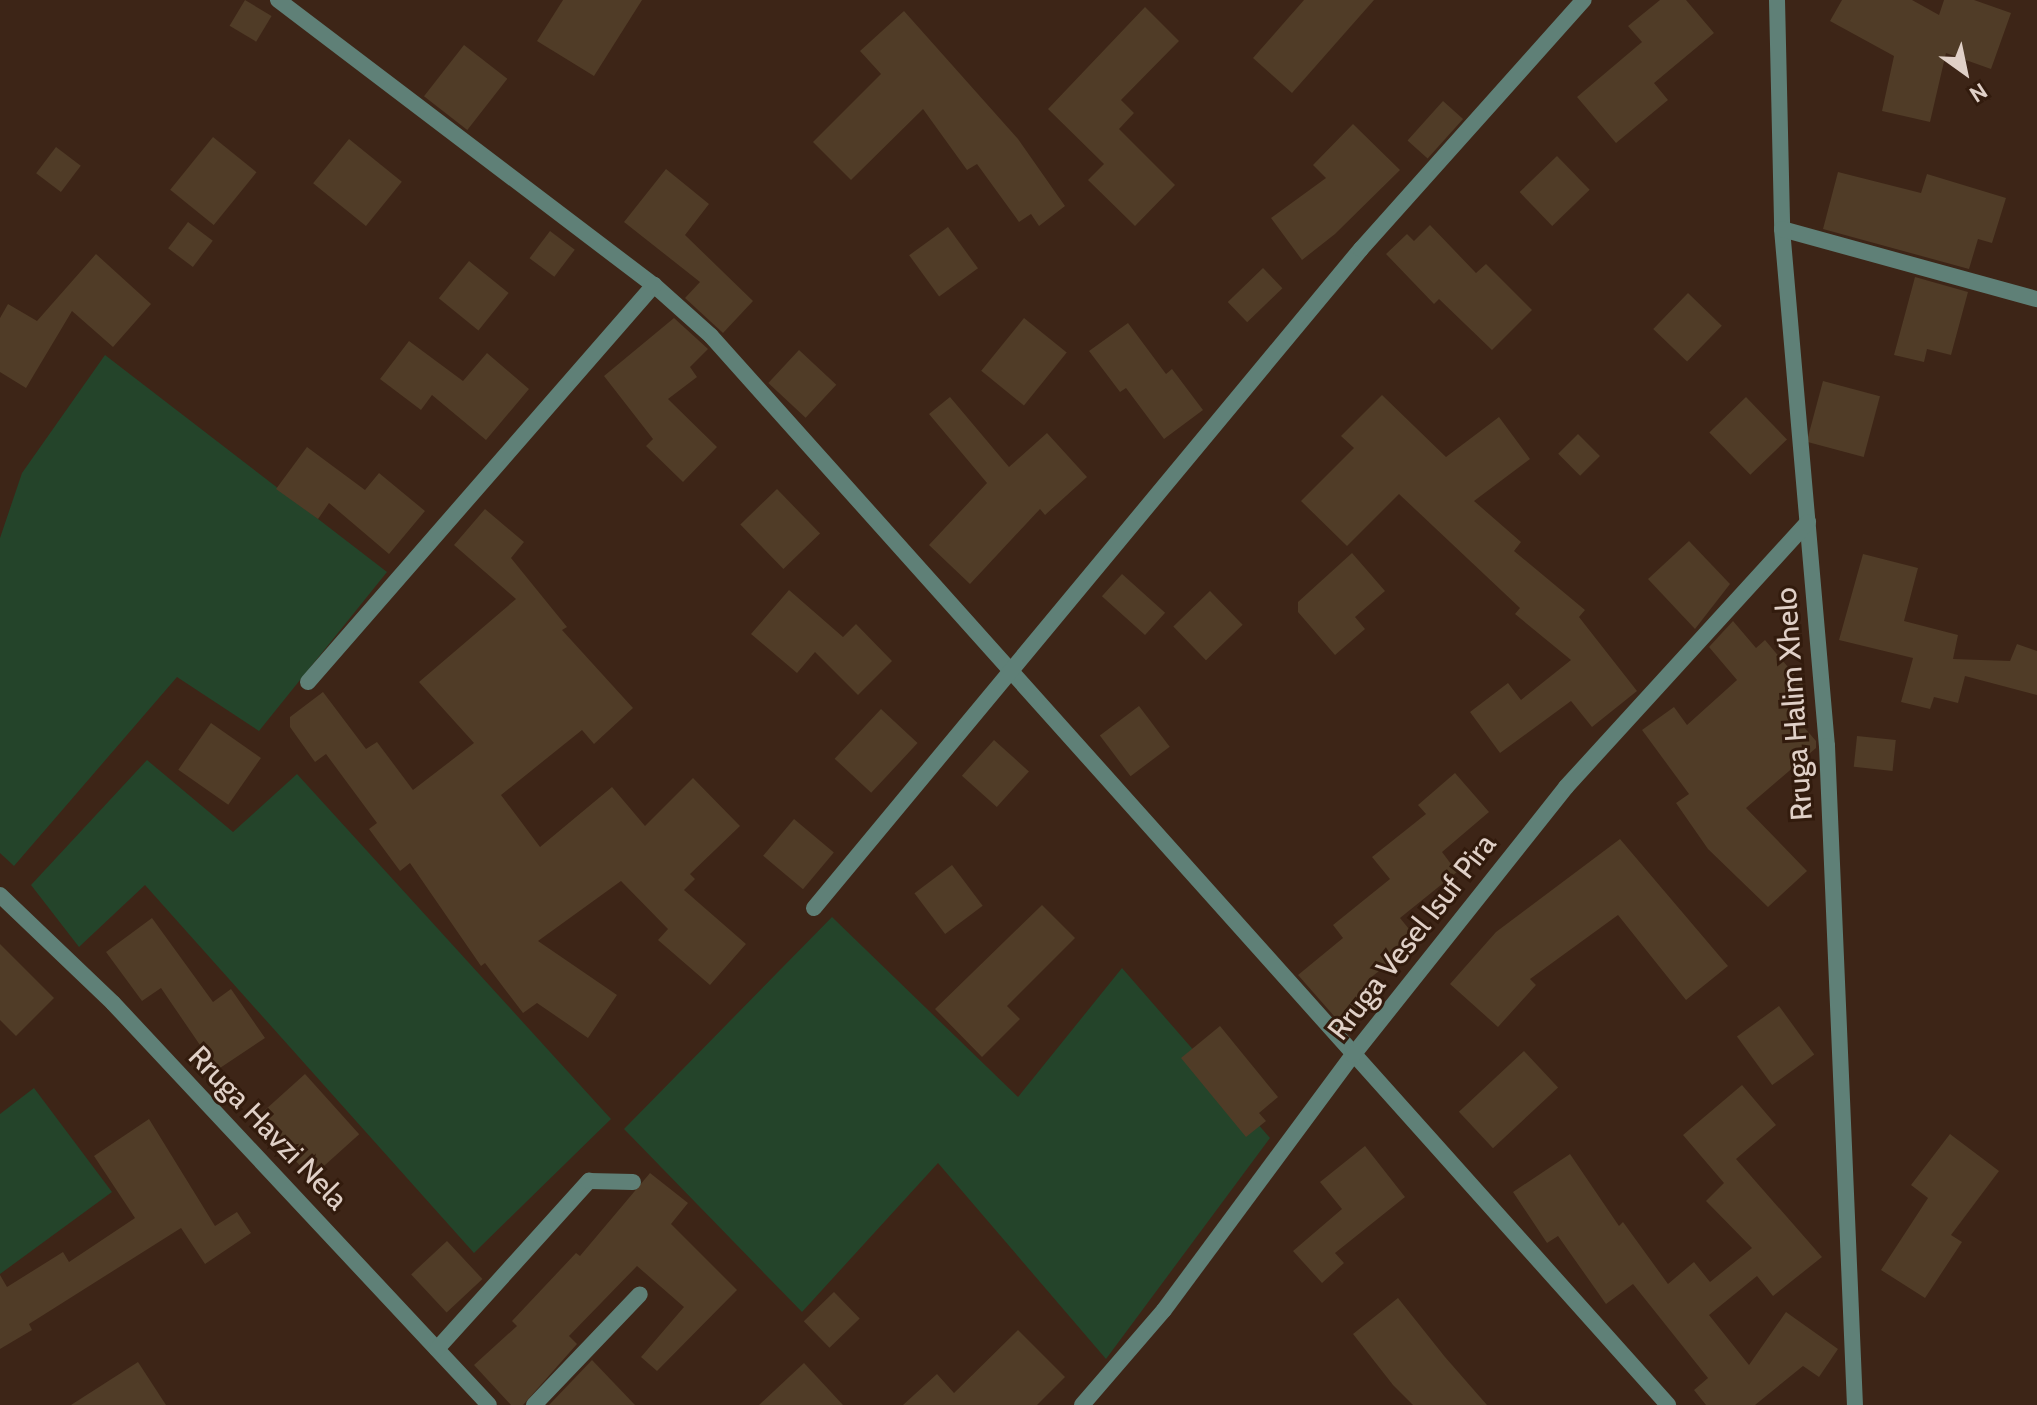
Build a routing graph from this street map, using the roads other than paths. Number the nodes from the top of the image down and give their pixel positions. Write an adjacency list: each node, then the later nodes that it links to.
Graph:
1 (278, 0): 5 (street)
2 (1584, 0): 8 (street)
3 (1777, 0): 4 (street, Rruga Halim Xhelo)
4 (1782, 229): 6 (street); 7 (street, Rruga Halim Xhelo)
5 (654, 285): 8 (street); 9 (street)
6 (2037, 299)
7 (1808, 522): 12 (street, Rruga Vesel Isuf Pira); 20 (street, Rruga Halim Xhelo)
8 (1013, 674): 11 (street); 12 (street)
9 (308, 682)
10 (0, 895): 15 (street, Rruga Havzi Nela)
11 (814, 908)
12 (1353, 1055): 18 (street, Rruga Vesel Isuf Pira); 19 (street)
13 (633, 1182): 15 (street)
14 (640, 1294): 17 (street)
15 (437, 1349): 16 (street, Rruga Havzi Nela)
16 (489, 1405)
17 (534, 1405)
18 (1082, 1405)
19 (1668, 1405)
20 (1855, 1405)

